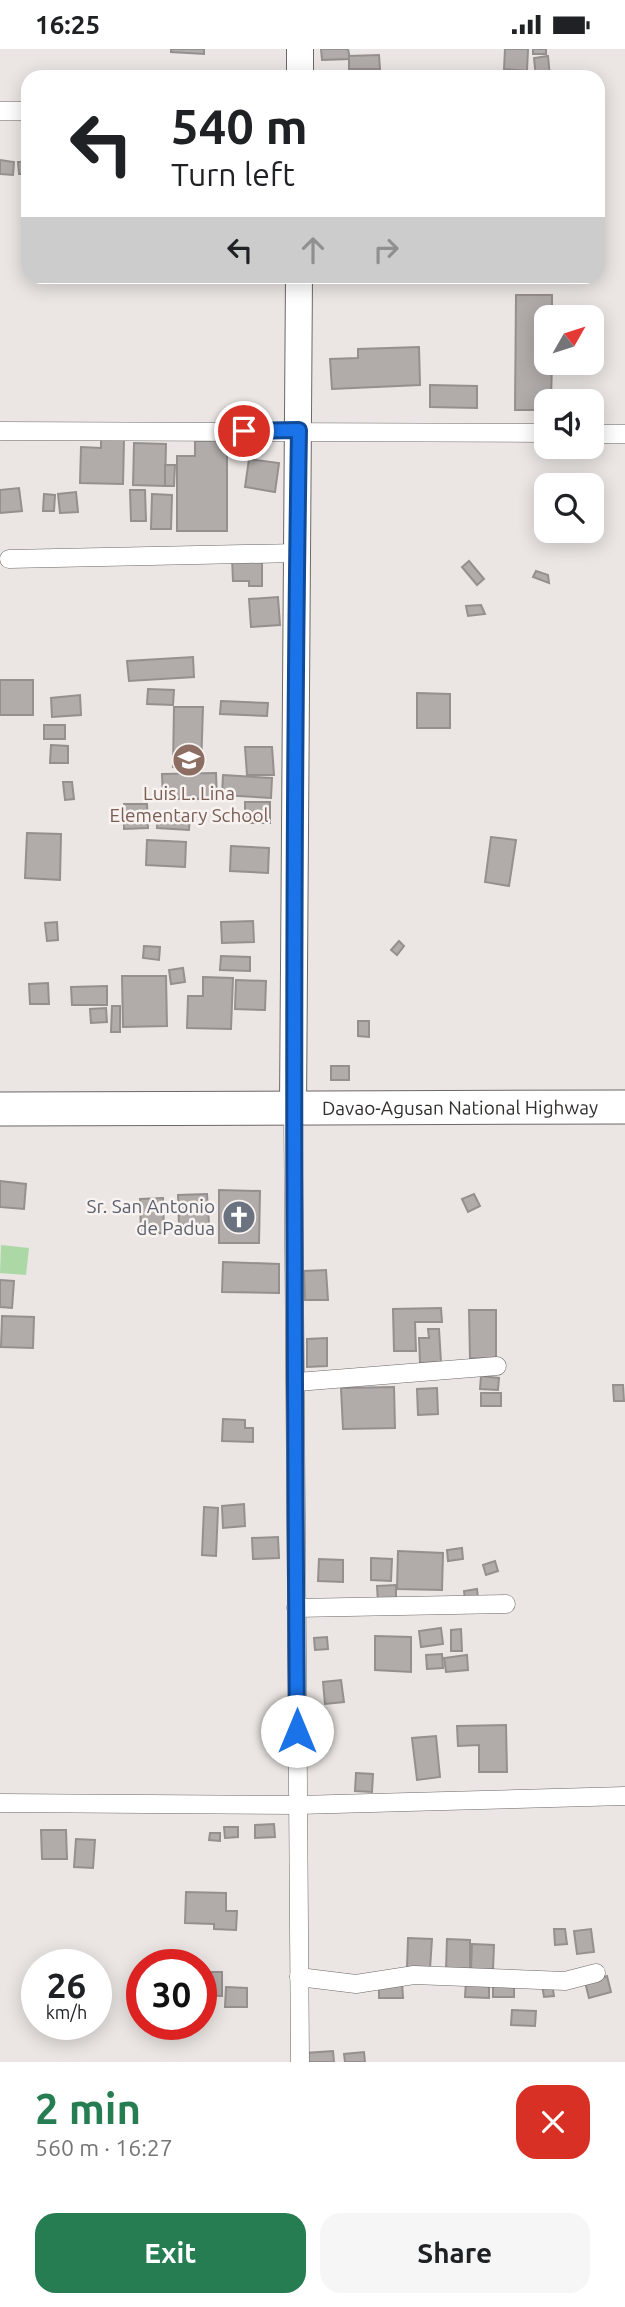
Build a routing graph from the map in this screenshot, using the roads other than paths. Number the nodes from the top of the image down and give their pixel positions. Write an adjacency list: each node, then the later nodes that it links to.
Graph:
1 (300, 49): 2 (street)
2 (300, 70)
3 (0, 111): 4 (street)
4 (21, 111)
5 (299, 284): 6 (street)
6 (299, 430): 7 (street); 8 (street); 11 (street)
7 (0, 431)
8 (534, 433)
9 (604, 434): 10 (street)
10 (625, 434)
11 (297, 553): 12 (street); 14 (street)
12 (9, 559)
13 (625, 1107): 14 (highway, Davao-Agusan National Highway)
14 (293, 1108): 15 (highway, Davao-Agusan National Highway); 17 (street)
15 (0, 1109)
16 (497, 1366): 17 (street)
17 (297, 1382): 19 (street)
18 (506, 1604): 19 (street)
19 (296, 1608): 22 (street)
20 (625, 1796): 22 (street)
21 (0, 1803): 22 (street)
22 (298, 1805): 24 (street)
23 (596, 1973): 24 (street)
24 (299, 1977): 25 (street)
25 (300, 2062)

